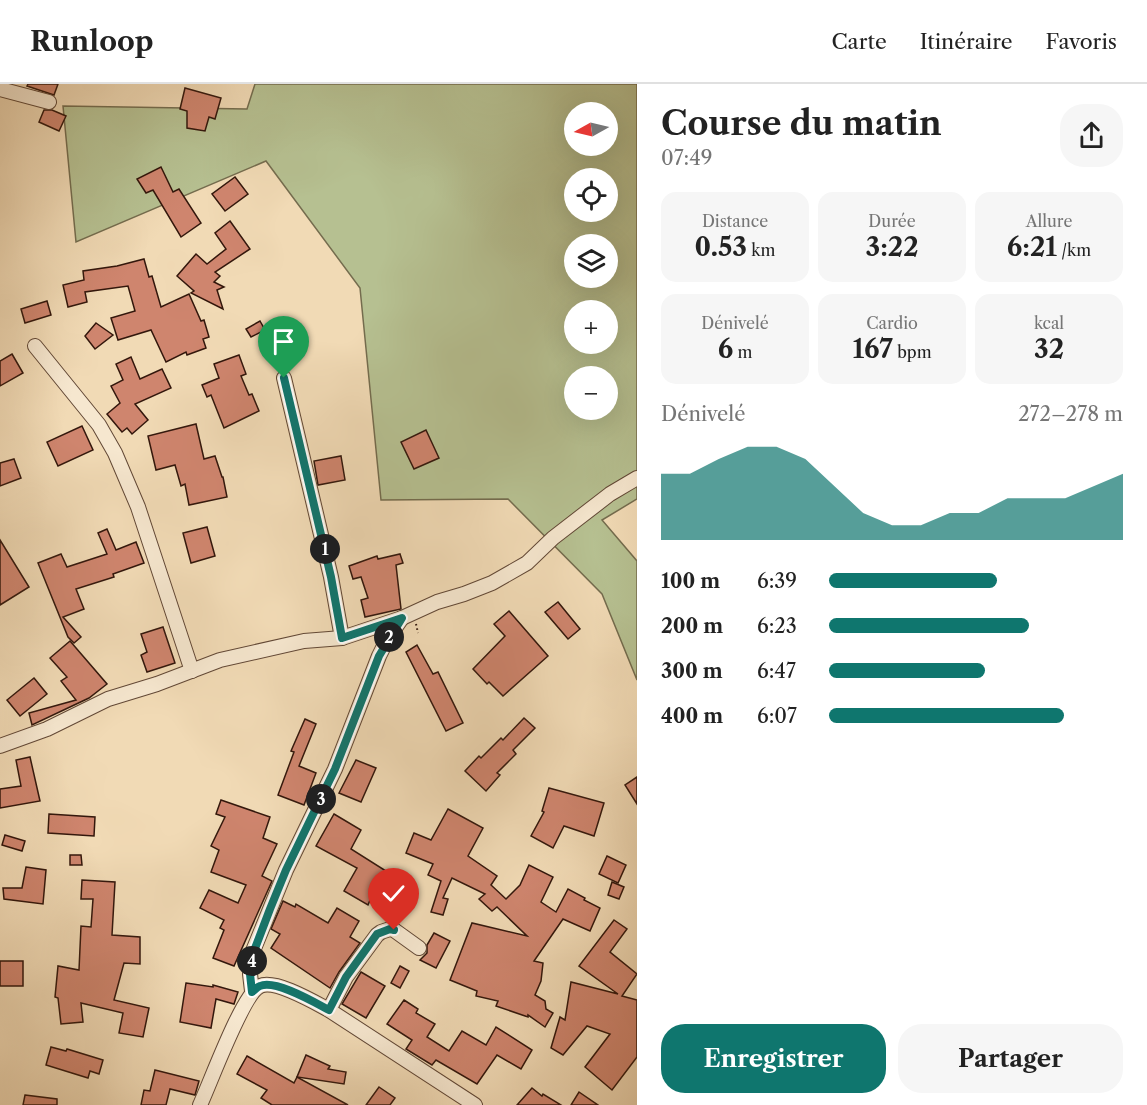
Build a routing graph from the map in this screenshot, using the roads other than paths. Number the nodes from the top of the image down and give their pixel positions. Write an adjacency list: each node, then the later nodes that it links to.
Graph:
1 (0, 89): 2 (street)
2 (49, 102)
3 (35, 346): 8 (street)
4 (284, 378): 7 (street)
5 (637, 478): 6 (street)
6 (402, 618): 7 (street); 11 (street)
7 (342, 638): 8 (street)
8 (192, 671): 9 (street)
9 (0, 746)
10 (419, 948): 12 (street)
11 (252, 992): 12 (street); 13 (street)
12 (329, 1010): 14 (street)
13 (200, 1105)
14 (475, 1105)

